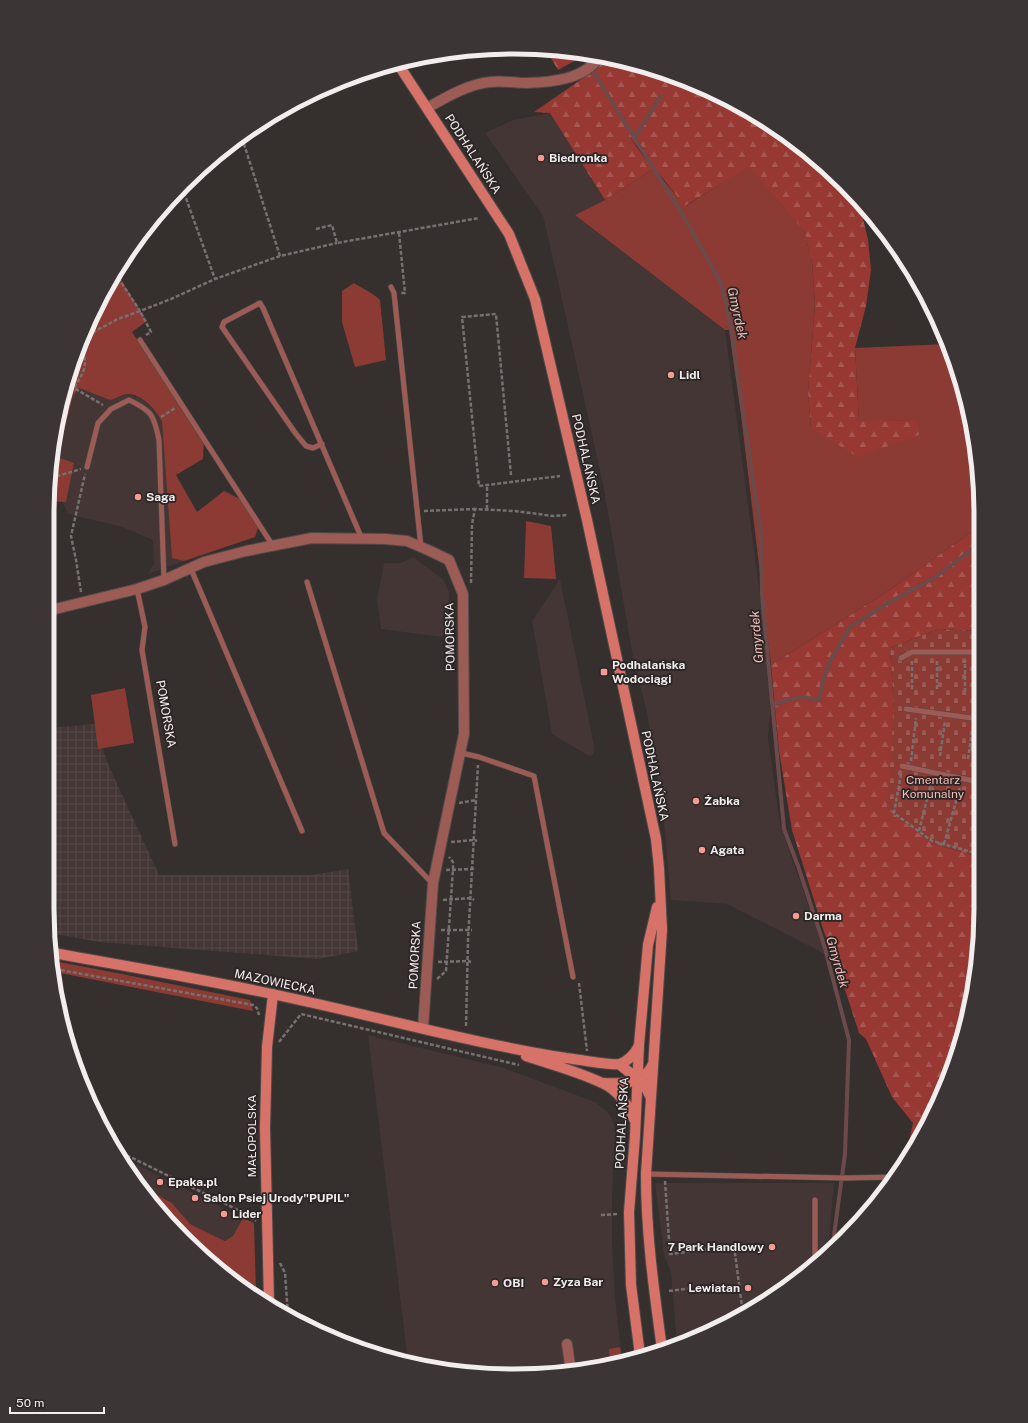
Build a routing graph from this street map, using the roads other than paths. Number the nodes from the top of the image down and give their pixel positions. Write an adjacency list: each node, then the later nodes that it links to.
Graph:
1 (595, 62): 3 (street)
2 (401, 69): 3 (street, PODHALAŃSKA)
3 (427, 108): 26 (street, PODHALAŃSKA)
4 (391, 287): 10 (lane)
5 (140, 340): 9 (lane)
6 (322, 444): 6 (lane); 8 (lane)
7 (87, 467): 12 (lane)
8 (362, 539): 9 (street, POMORSKA); 10 (street, POMORSKA)
9 (273, 546): 11 (street, POMORSKA)
10 (421, 547): 20 (street, POMORSKA)
11 (191, 569): 12 (street, POMORSKA); 23 (lane)
12 (164, 580): 14 (street, POMORSKA)
13 (307, 582): 25 (lane)
14 (137, 589): 15 (street, POMORSKA); 24 (lane, POMORSKA)
15 (54, 609)
16 (974, 652): 17 (lane)
17 (901, 658)
18 (906, 709): 19 (lane)
19 (974, 718)
20 (461, 753): 25 (street, POMORSKA); 28 (lane)
21 (902, 766): 22 (lane)
22 (974, 781)
23 (302, 831)
24 (174, 844)
25 (433, 884): 30 (street, POMORSKA)
26 (660, 893): 32 (street, PODHALAŃSKA); 33 (street, PODHALAŃSKA)
27 (56, 954): 29 (street, MAZOWIECKA)
28 (573, 977)
29 (273, 994): 30 (street, MAZOWIECKA); 43 (street, MAŁOPOLSKA)
30 (423, 1028): 31 (street, MAZOWIECKA)
31 (490, 1043): 34 (street, MAZOWIECKA); 36 (street, MAZOWIECKA)
32 (640, 1045): 34 (street); 35 (street, PODHALAŃSKA)
33 (654, 1062): 35 (street, MAZOWIECKA); 37 (street, PODHALAŃSKA)
34 (619, 1064): 35 (street)
35 (638, 1079): 36 (street, MAZOWIECKA); 37 (street); 38 (street, PODHALAŃSKA)
36 (603, 1083): 38 (street, MAZOWIECKA)
37 (651, 1098): 39 (street, PODHALAŃSKA)
38 (635, 1124): 46 (street, PODHALAŃSKA)
39 (646, 1174): 40 (lane); 45 (street, PODHALAŃSKA)
40 (887, 1177)
41 (815, 1200): 42 (lane)
42 (815, 1257)
43 (269, 1298)
44 (567, 1344): 47 (street)
45 (661, 1345)
46 (640, 1351)
47 (570, 1365)

